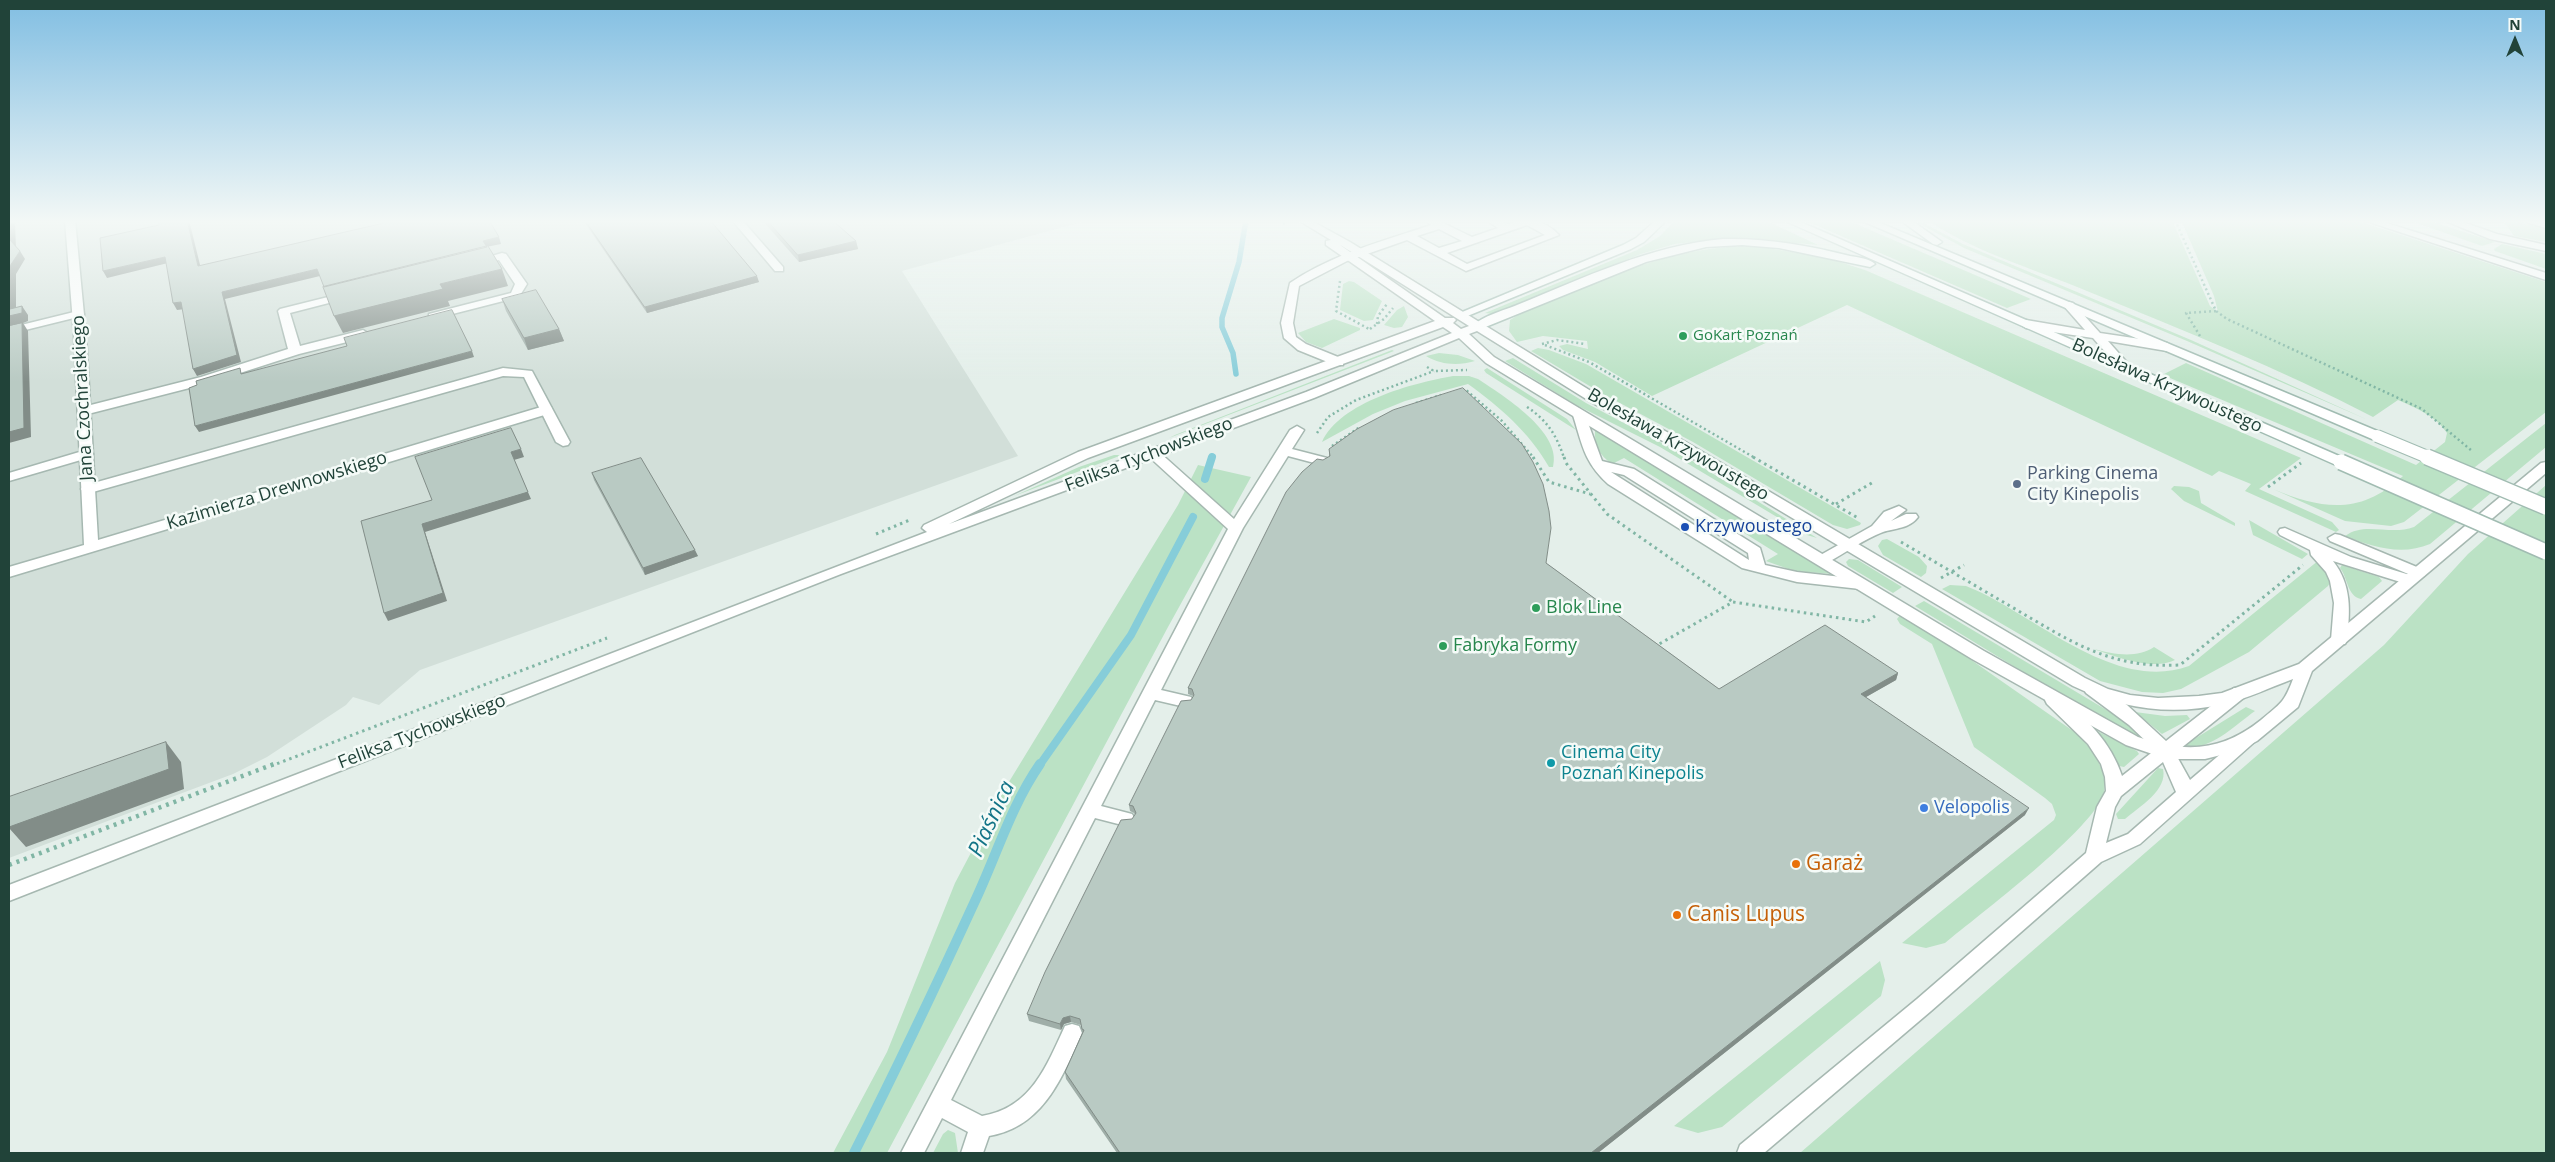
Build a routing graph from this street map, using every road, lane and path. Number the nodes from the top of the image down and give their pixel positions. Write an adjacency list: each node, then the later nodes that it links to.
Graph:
1 (75, 274): 17 (street, Jana Czochralskiego)
2 (514, 274): 19 (street)
3 (1310, 274): 34 (street)
4 (1373, 274): 14 (street, Bolesława Krzywoustego)
5 (1395, 274): 18 (street, Bolesława Krzywoustego)
6 (1561, 274): 18 (street, Feliksa Tychowskiego)
7 (1605, 274): 22 (street, Feliksa Tychowskiego)
8 (1904, 274): 12 (street, Feliksa Tychowskiego)
9 (1911, 274): 12 (street, Bolesława Krzywoustego)
10 (1994, 274): 15 (street, Bolesława Krzywoustego)
11 (2199, 274): 16 (path)
12 (1929, 282): 21 (street, Bolesława Krzywoustego)
13 (360, 292): 33 (street)
14 (1411, 300): 20 (street, Bolesława Krzywoustego); 25 (path)
15 (2069, 305): 27 (street); 31 (street, Bolesława Krzywoustego)
16 (2216, 311): 28 (path); 52 (path)
17 (78, 314): 23 (street); 41 (street, Jana Czochralskiego)
18 (1461, 315): 20 (street, Feliksa Tychowskiego); 22 (street, Bolesława Krzywoustego)
19 (419, 320)
20 (1444, 322): 26 (street, Bolesława Krzywoustego); 34 (street, Feliksa Tychowskiego)
21 (2026, 324): 27 (street); 35 (street, Bolesława Krzywoustego)
22 (1479, 326): 26 (street, Feliksa Tychowskiego); 32 (street, Bolesława Krzywoustego)
23 (9, 331)
24 (372, 332): 33 (street)
25 (1360, 333)
26 (1461, 334): 42 (street, Bolesława Krzywoustego); 50 (street, Feliksa Tychowskiego)
27 (2095, 336): 31 (street); 35 (street)
28 (2200, 336)
29 (1542, 344): 30 (path); 32 (path); 60 (path)
30 (1585, 344)
31 (2167, 347): 61 (street, Bolesława Krzywoustego, bridge)
32 (1516, 350): 69 (street, Bolesława Krzywoustego)
33 (295, 351): 41 (street)
34 (1339, 362): 46 (street, Feliksa Tychowskiego)
35 (2124, 368): 72 (street, Bolesława Krzywoustego, bridge)
36 (1434, 371): 45 (path)
37 (1457, 392): 59 (path)
38 (1448, 394): 39 (path)
39 (1413, 404)
40 (546, 410): 47 (street); 58 (street); 70 (street, Kazimierza Drewnowskiego)
41 (84, 411): 49 (street, Jana Czochralskiego)
42 (1578, 412): 73 (street, Bolesława Krzywoustego); 79 (street)
43 (1364, 426): 51 (path)
44 (1297, 430): 48 (street)
45 (1316, 434)
46 (1129, 439): 50 (street); 76 (street, Feliksa Tychowskiego)
47 (563, 442)
48 (1284, 451): 51 (street); 64 (street)
49 (86, 454): 55 (street); 58 (street, Jana Czochralskiego)
50 (1153, 454): 64 (street); 76 (street, Feliksa Tychowskiego)
51 (1325, 454)
52 (2477, 455)
53 (2302, 463): 57 (path)
54 (2546, 466): 78 (street)
55 (9, 477)
56 (1875, 481): 60 (path)
57 (2268, 487)
58 (88, 489): 70 (street, Jana Czochralskiego)
59 (1592, 495)
60 (1836, 505): 65 (path)
61 (2546, 507)
62 (1905, 514): 65 (street)
63 (914, 518): 67 (path)
64 (1236, 528): 89 (street)
65 (1878, 529): 69 (street); 77 (path)
66 (2285, 532): 71 (street)
67 (869, 537)
68 (2335, 538): 78 (street)
69 (1850, 544): 73 (street); 80 (street, Bolesława Krzywoustego)
70 (91, 547): 75 (street, Kazimierza Drewnowskiego)
71 (2314, 549): 77 (path); 78 (street); 83 (street)
72 (2546, 552)
73 (1822, 560): 79 (street, Bolesława Krzywoustego)
74 (1964, 565): 77 (path)
75 (9, 572)
76 (836, 572): 99 (street, Feliksa Tychowskiego)
77 (1952, 572): 80 (path)
78 (2415, 576): 83 (street)
79 (1860, 584): 81 (street)
80 (1923, 588): 86 (street, Bolesława Krzywoustego)
81 (1895, 604): 84 (path); 87 (street)
82 (610, 636): 98 (path)
83 (2339, 640): 85 (street)
84 (1652, 648)
85 (2305, 668): 88 (street); 91 (street)
86 (2092, 688): 88 (street, Bolesława Krzywoustego); 92 (street)
87 (2042, 691): 92 (street); 93 (street)
88 (2240, 692): 92 (street)
89 (1150, 693): 90 (street); 95 (street)
90 (1185, 701)
91 (2251, 737): 92 (street); 94 (street)
92 (2164, 752): 93 (street); 94 (street)
93 (2115, 791): 97 (street)
94 (2185, 794): 97 (street)
95 (1090, 810): 96 (street); 101 (street)
96 (1126, 819)
97 (2094, 857): 105 (street)
98 (9, 865)
99 (9, 893)
100 (1072, 1033): 102 (street)
101 (937, 1104): 102 (street); 103 (street)
102 (981, 1127): 104 (street)
103 (912, 1153)
104 (972, 1153)
105 (1748, 1153)

